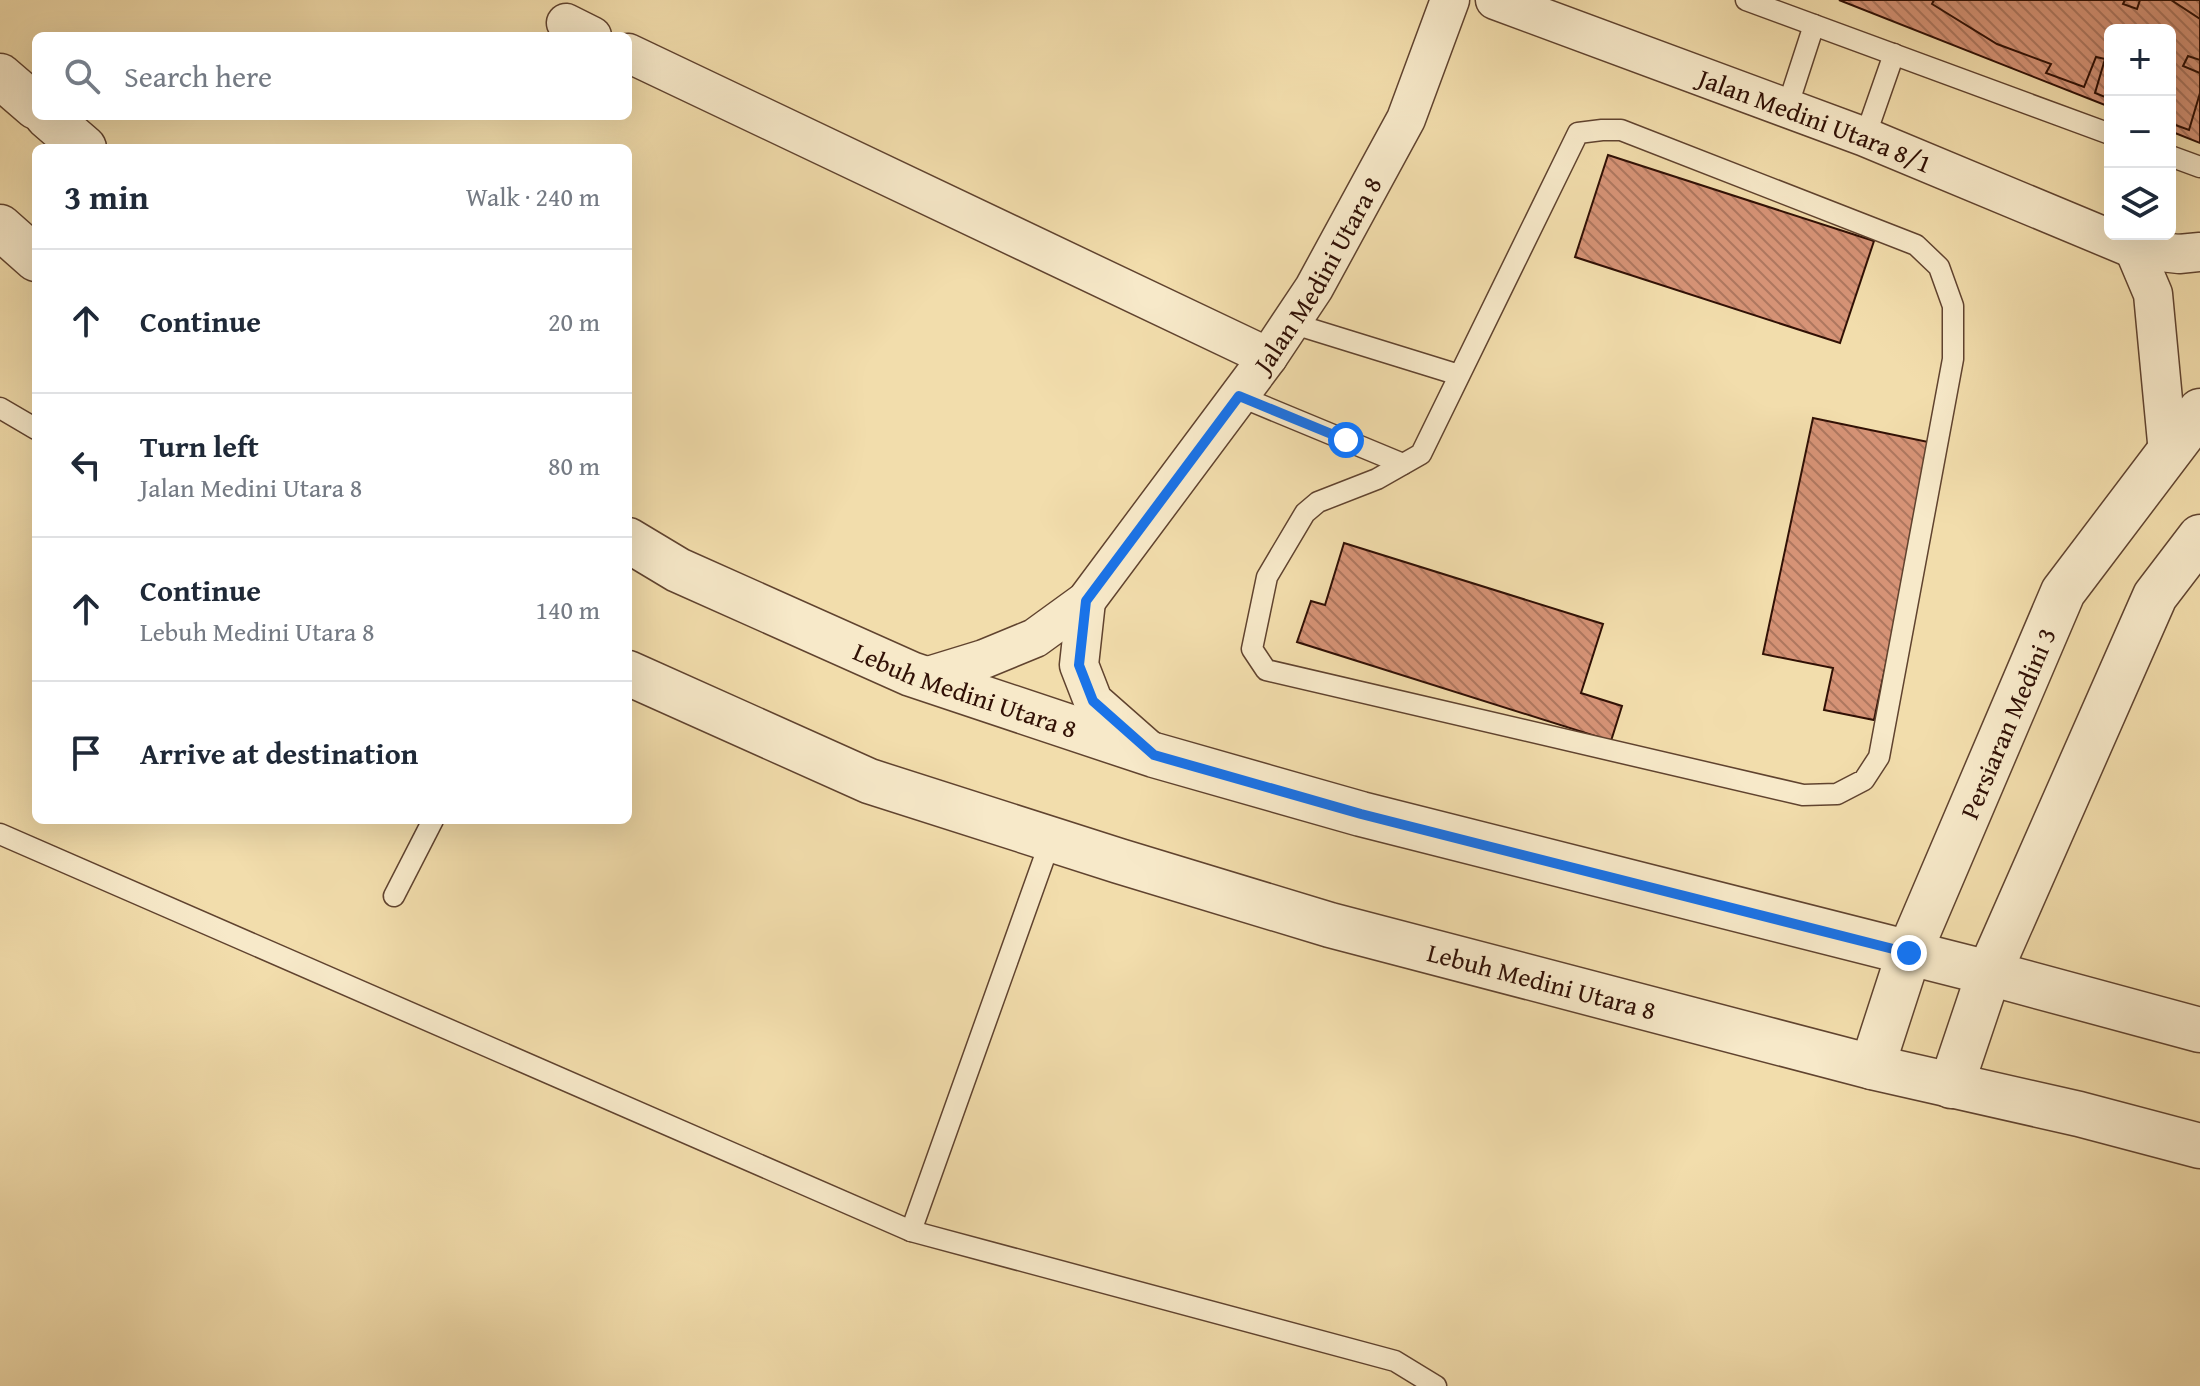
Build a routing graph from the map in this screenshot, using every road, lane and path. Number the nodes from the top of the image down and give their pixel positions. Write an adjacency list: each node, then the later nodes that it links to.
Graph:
1 (1450, 0): 20 (street, Jalan Medini Utara 8)
2 (1495, 0): 9 (street, Jalan Medini Utara 8/1)
3 (1746, 0): 4 (lane)
4 (1814, 25): 5 (lane); 9 (lane)
5 (1894, 54): 11 (lane); 12 (lane)
6 (632, 55): 21 (street)
7 (0, 76): 8 (street)
8 (32, 104)
9 (1787, 108): 12 (street, Jalan Medini Utara 8/1)
10 (52, 120): 13 (street)
11 (2104, 132)
12 (1865, 137): 17 (street, Jalan Medini Utara 8/1)
13 (79, 144)
14 (2176, 158): 15 (lane)
15 (2200, 167)
16 (0, 227): 19 (street)
17 (2134, 249): 18 (street, Jalan Medini Utara 8/1); 27 (street)
18 (2200, 252)
19 (32, 255)
20 (1291, 323): 21 (street, Jalan Medini Utara 8); 22 (lane)
21 (1268, 357): 23 (street, Jalan Medini Utara 8)
22 (1459, 375): 28 (lane); 28 (lane)
23 (1239, 396): 28 (lane); 31 (street, Jalan Medini Utara 8)
24 (0, 408): 26 (lane)
25 (2200, 411): 27 (street, Persiaran Medini 3)
26 (32, 427)
27 (2168, 453): 39 (street, Persiaran Medini 3)
28 (1403, 464)
29 (2200, 537): 40 (street)
30 (632, 542): 33 (street, Lebuh Medini Utara 8)
31 (1086, 601): 33 (street, Jalan Medini Utara 8); 34 (street)
32 (632, 675): 37 (street, Lebuh Medini Utara 8)
33 (922, 678): 34 (street, Lebuh Medini Utara 8)
34 (1154, 755): 39 (street, Lebuh Medini Utara 8)
35 (431, 824): 38 (lane)
36 (0, 834): 45 (lane)
37 (1051, 839): 42 (street, Lebuh Medini Utara 8); 45 (lane)
38 (394, 896)
39 (1909, 953): 40 (street, Lebuh Medini Utara 8); 42 (street, Persiaran Medini 3)
40 (1989, 973): 41 (street, Lebuh Medini Utara 8); 43 (street)
41 (2200, 1030)
42 (1872, 1067): 43 (street, Lebuh Medini Utara 8)
43 (1951, 1086): 44 (street, Lebuh Medini Utara 8)
44 (2200, 1146)
45 (911, 1231): 46 (lane)
46 (1436, 1386)

